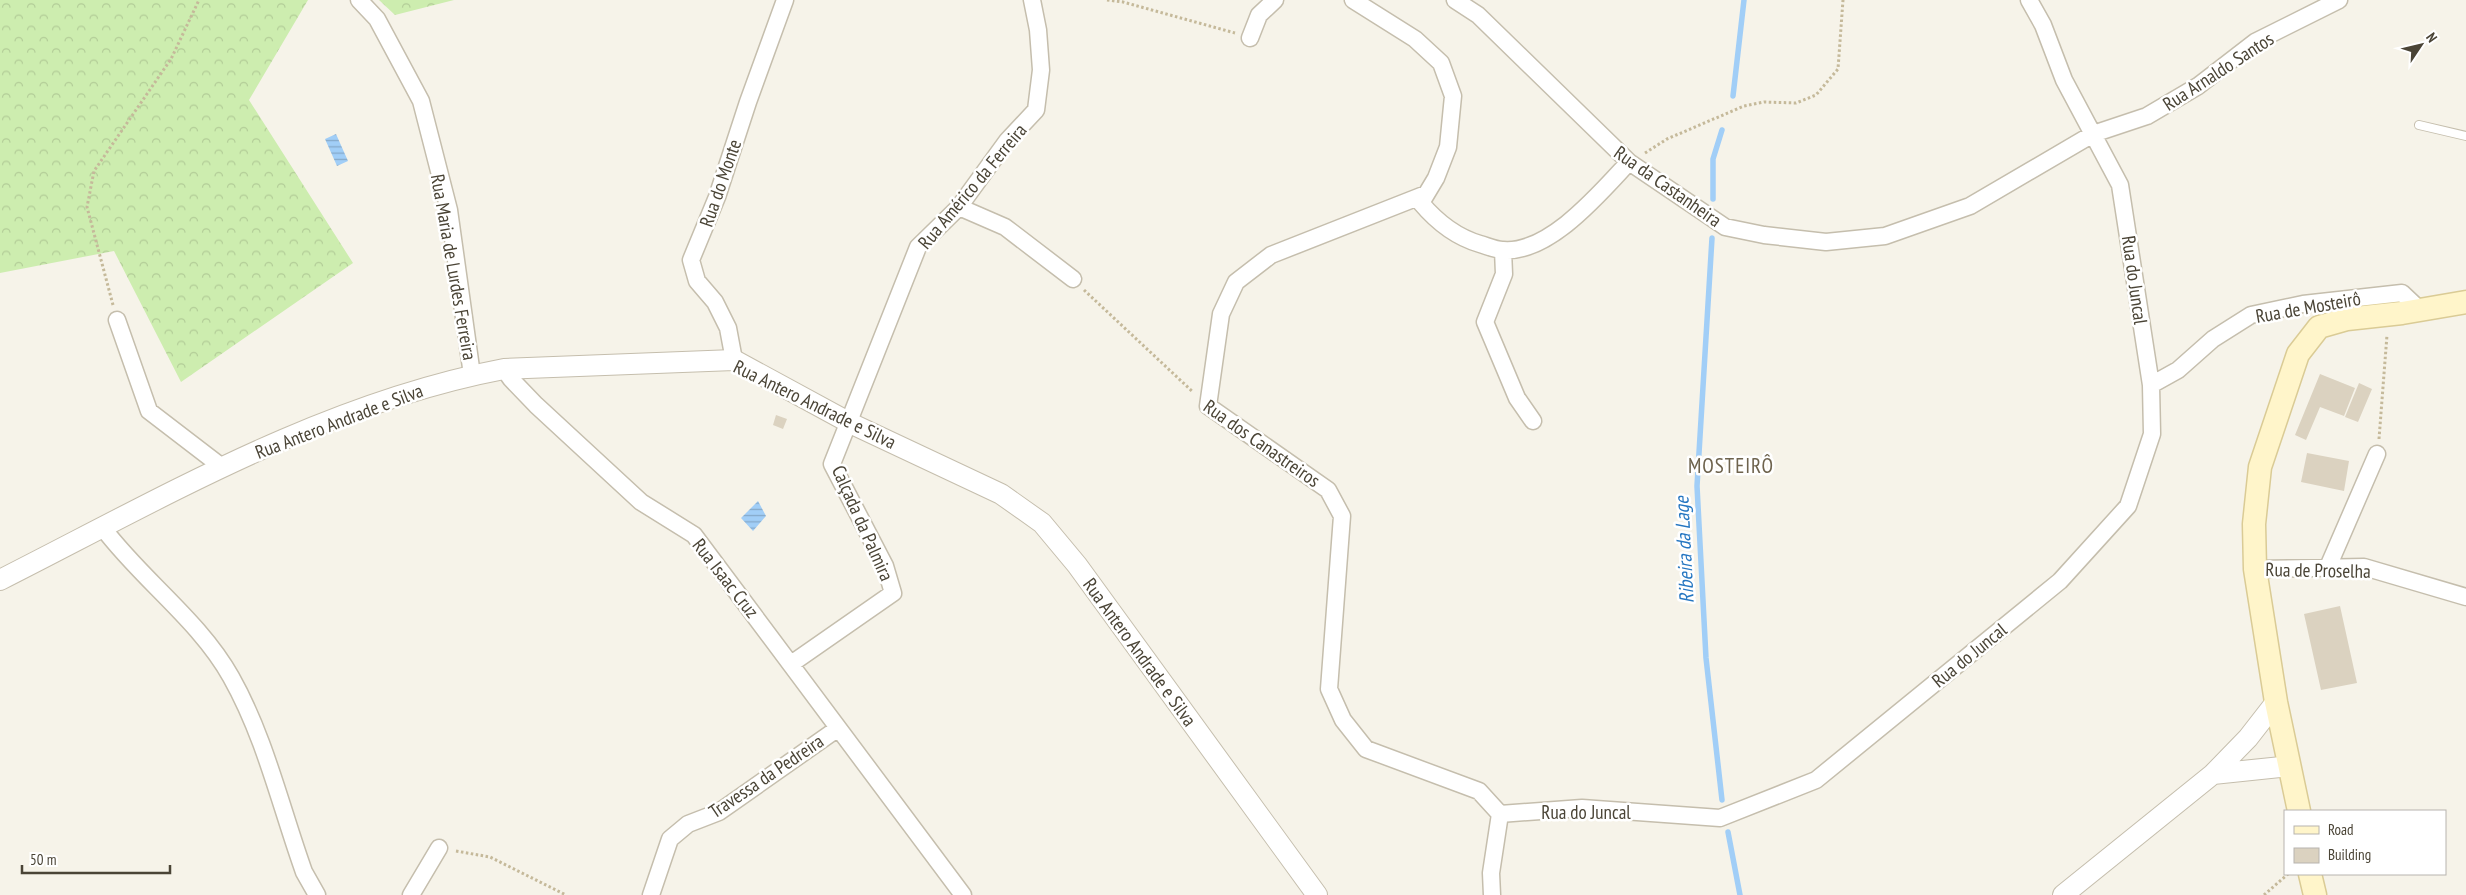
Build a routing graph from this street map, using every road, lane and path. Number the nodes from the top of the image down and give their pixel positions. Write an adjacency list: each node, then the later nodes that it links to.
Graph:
1 (199, 0): 23 (path)
2 (359, 0): 27 (street, Rua Maria de Lurdes Ferreira)
3 (785, 0): 25 (street, Rua do Monte)
4 (1032, 0): 18 (street, Rua Américo da Ferreira)
5 (1107, 0): 12 (path)
6 (1275, 0): 12 (street)
7 (1353, 0): 17 (street)
8 (1455, 0): 16 (street, Rua da Castanheira)
9 (1843, 0): 16 (path)
10 (2029, 0): 14 (street)
11 (2339, 0): 14 (street, Rua Arnaldo Santos)
12 (1250, 38)
13 (2418, 125): 15 (lane)
14 (2093, 134): 16 (street, Rua da Castanheira); 28 (street, Rua do Juncal)
15 (2466, 136)
16 (1629, 162): 19 (street)
17 (1426, 194): 19 (street); 29 (street)
18 (959, 207): 20 (street); 31 (street, Rua Américo da Ferreira)
19 (1503, 250): 30 (street)
20 (1073, 279): 29 (path, Rua dos Canastreiros)
21 (2466, 302): 22 (main road)
22 (2411, 312): 28 (street, Rua de Mosteirô); 36 (main road)
23 (116, 320): 33 (street)
24 (2387, 346): 32 (path)
25 (734, 360): 26 (street, Rua Antero Andrade e Silva); 31 (street, Rua Antero Andrade e Silva)
26 (504, 369): 27 (street, Rua Antero Andrade e Silva); 39 (street, Rua Isaac Cruz)
27 (472, 375): 33 (street, Rua Antero Andrade e Silva)
28 (2150, 385): 45 (street, Rua do Juncal)
29 (1208, 406): 45 (street, Rua dos Canastreiros)
30 (1533, 421)
31 (850, 423): 39 (street, Calçada da Palmira); 54 (street, Rua Antero Andrade e Silva)
32 (2377, 454): 35 (street)
33 (222, 467): 34 (street, Rua Antero Andrade e Silva)
34 (103, 528): 37 (street, Rua Antero Andrade e Silva); 49 (street)
35 (2328, 567): 36 (street, Rua de Proselha); 38 (street, Rua de Proselha)
36 (2255, 569): 40 (main road)
37 (0, 580)
38 (2466, 597)
39 (791, 664): 41 (street, Rua Isaac Cruz)
40 (2276, 702): 42 (main road); 43 (street)
41 (837, 729): 52 (street, Travessa da Pedreira); 53 (street, Rua Isaac Cruz)
42 (2290, 766): 43 (street); 44 (main road)
43 (2213, 774): 56 (street)
44 (2299, 810)
45 (1500, 814): 55 (street)
46 (439, 848): 50 (street); 51 (path)
47 (2287, 875): 57 (path)
48 (2310, 875): 58 (main road)
49 (317, 895)
50 (411, 895)
51 (566, 895)
52 (651, 895)
53 (963, 895)
54 (1317, 895)
55 (1492, 895)
56 (2063, 895)
57 (2264, 895)
58 (2315, 895)

